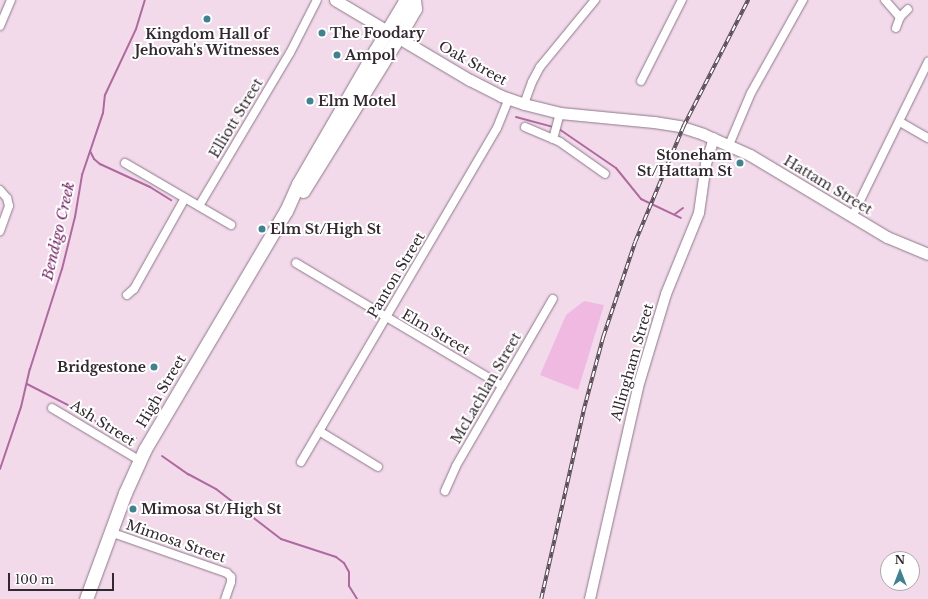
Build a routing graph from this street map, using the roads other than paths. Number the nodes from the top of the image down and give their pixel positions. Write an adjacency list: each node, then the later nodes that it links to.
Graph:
1 (11, 0): 12 (street)
2 (317, 0): 30 (street, Elliott Street)
3 (335, 0): 14 (main road, Oak Street)
4 (408, 0): 14 (highway, High Street)
5 (414, 0): 14 (highway, High Street)
6 (595, 0): 18 (street)
7 (682, 0): 16 (street)
8 (803, 0): 25 (street)
9 (885, 0): 11 (street)
10 (908, 8): 11 (street)
11 (900, 16): 13 (street)
12 (0, 26)
13 (896, 28)
14 (393, 34): 17 (main road, Oak Street); 42 (highway, High Street)
15 (928, 62): 20 (street)
16 (641, 81)
17 (509, 99): 18 (main road, Oak Street); 38 (street, Panton Street)
18 (524, 104): 19 (main road, Oak Street)
19 (560, 113): 22 (main road, Oak Street); 24 (street)
20 (900, 122): 23 (street); 31 (street)
21 (525, 127): 24 (street)
22 (714, 138): 25 (main road, Hattam Street); 49 (street, Allingham Street)
23 (928, 138)
24 (553, 139): 27 (street)
25 (729, 144): 31 (main road, Hattam Street)
26 (125, 163): 29 (street)
27 (605, 174)
28 (0, 190): 33 (street)
29 (185, 198): 30 (street); 36 (street)
30 (199, 206): 32 (street)
31 (852, 217): 34 (main road, Hattam Street)
32 (232, 225)
33 (0, 231)
34 (928, 254)
35 (296, 263): 38 (street, Elm Street)
36 (127, 295)
37 (553, 299): 39 (street, McLachlan Street)
38 (386, 317): 39 (street, Elm Street); 41 (street, Panton Street)
39 (502, 386): 45 (street, McLachlan Street)
40 (52, 408): 42 (street, Ash Street)
41 (319, 431): 43 (street, Panton Street); 44 (street)
42 (139, 460): 46 (highway, High Street)
43 (301, 462)
44 (378, 467)
45 (445, 491)
46 (110, 532): 47 (highway, High Street); 48 (street, Mimosa Street)
47 (86, 599)
48 (225, 599)
49 (590, 599)

